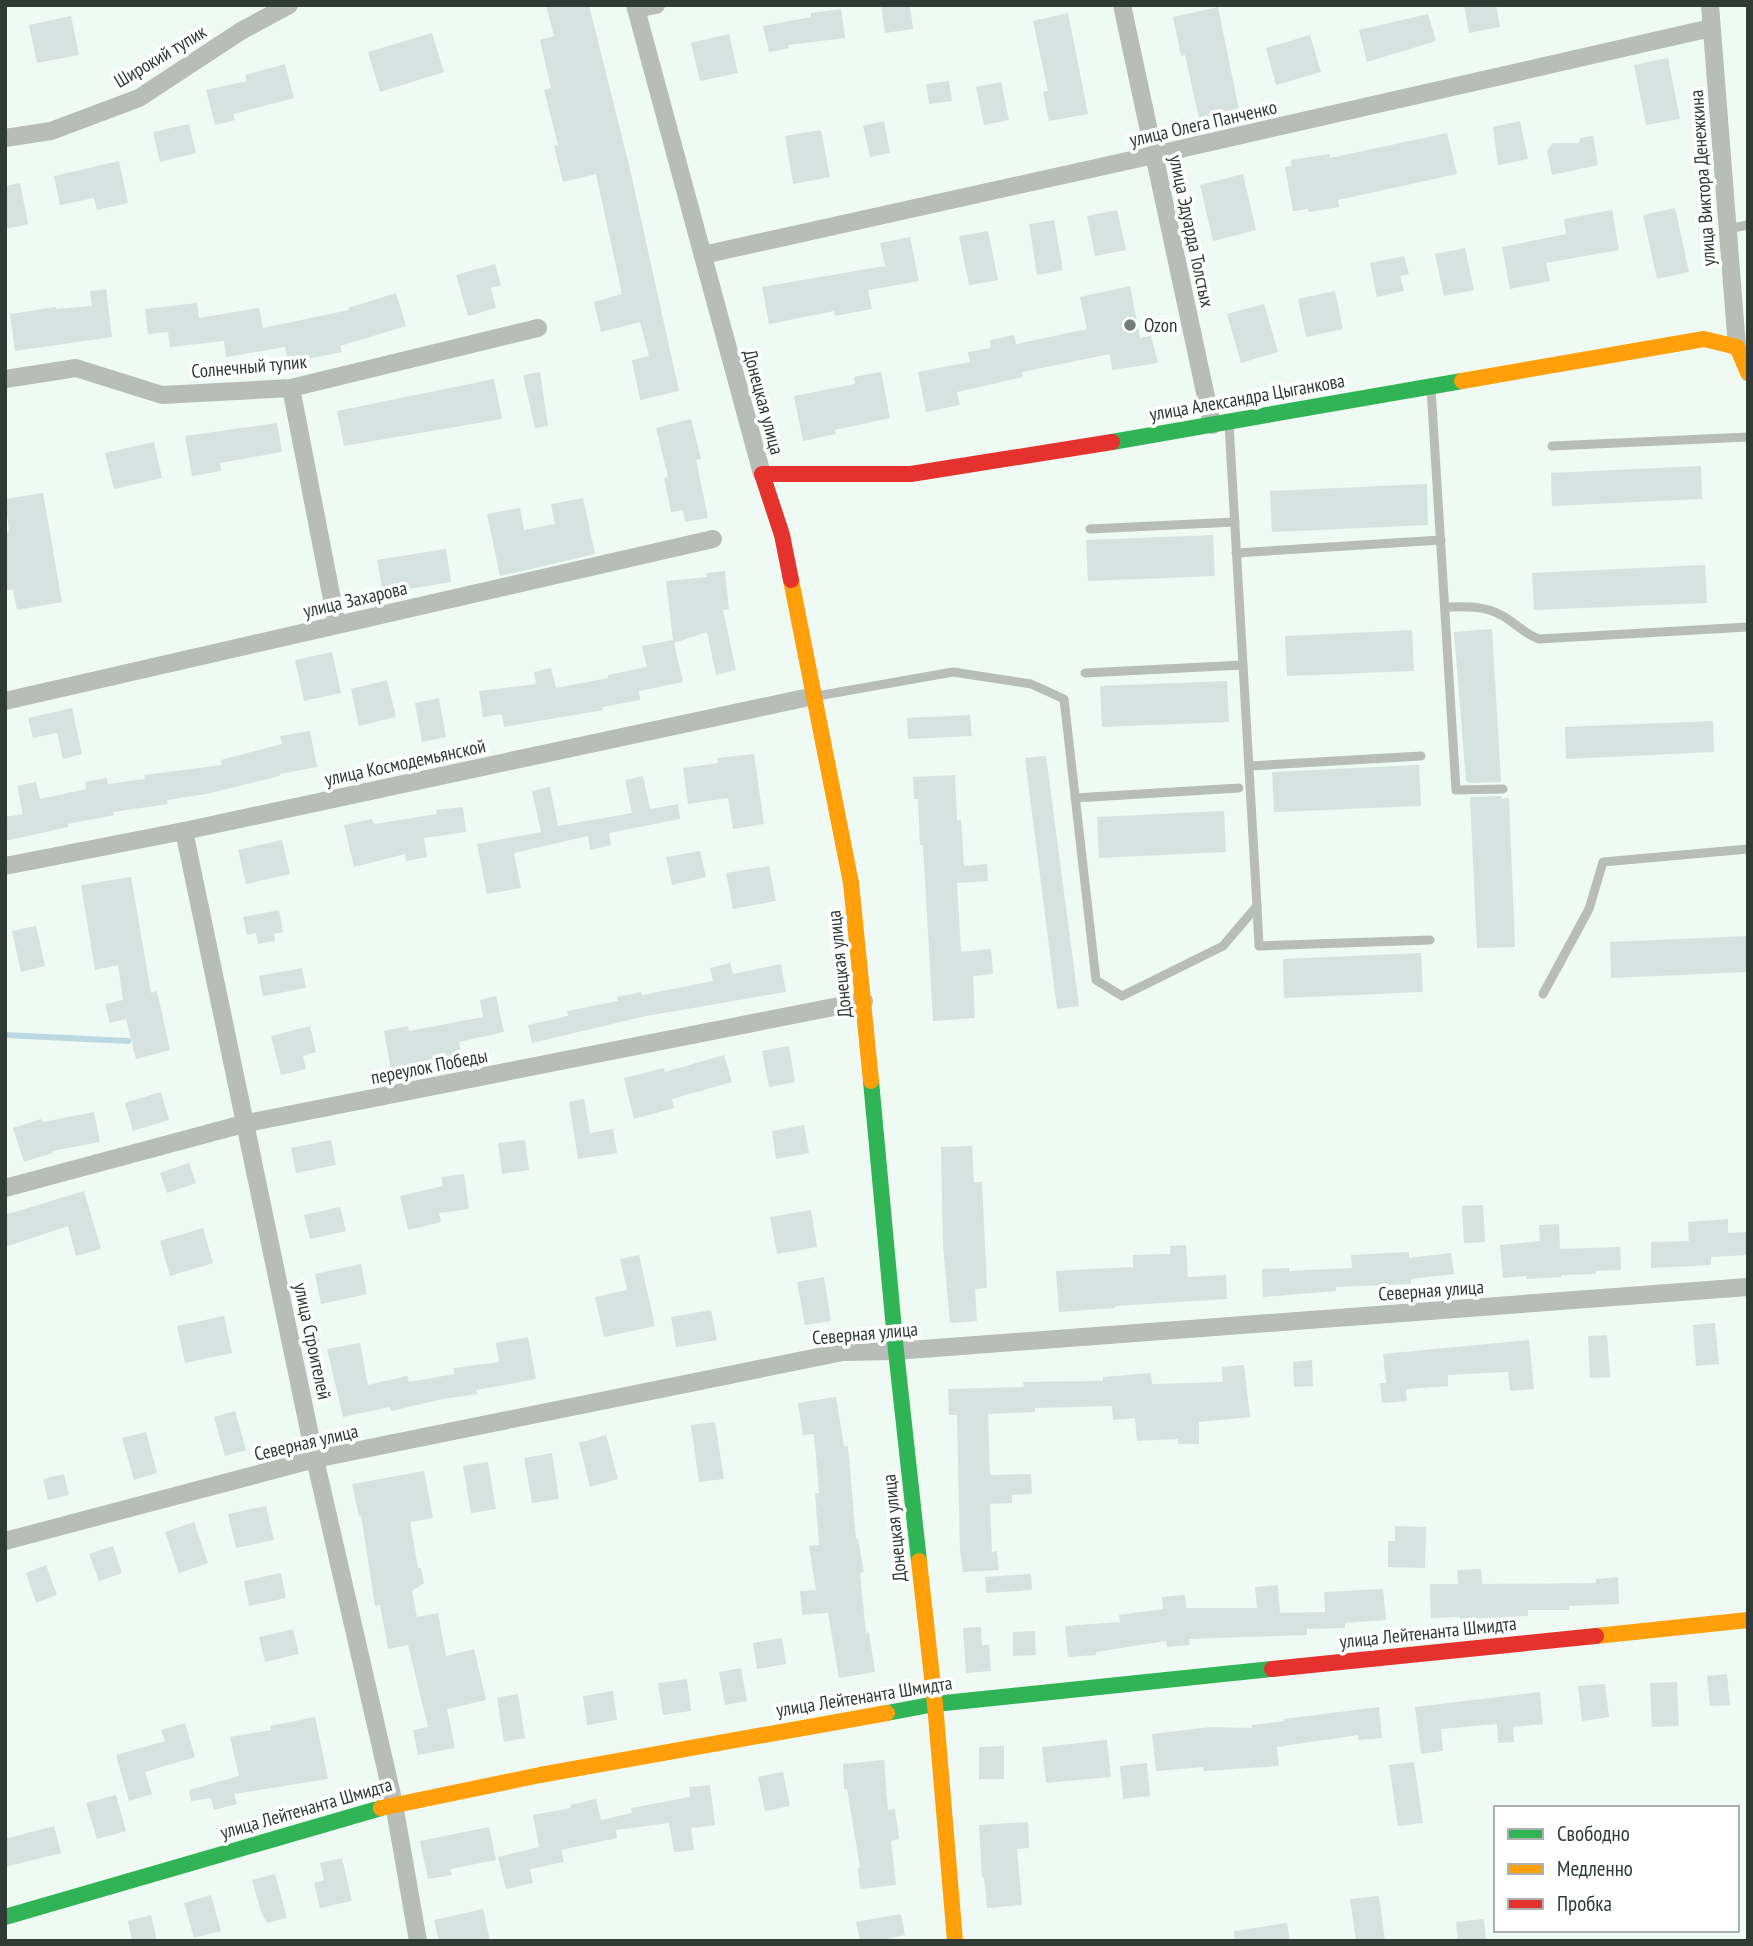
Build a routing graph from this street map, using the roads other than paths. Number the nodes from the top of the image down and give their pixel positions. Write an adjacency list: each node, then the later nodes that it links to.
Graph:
1 (289, 5): 7 (street, Широкий тупик)
2 (656, 5): 5 (street)
3 (1122, 5): 8 (street, улица Эдуарда Толстых)
4 (1710, 5): 6 (street, улица Виктора Денежкина)
5 (635, 7): 11 (street, Донецкая улица)
6 (1711, 28): 8 (street, улица Олега Панченко); 10 (street, улица Виктора Денежкина)
7 (5, 138)
8 (1154, 155): 11 (street, улица Олега Панченко); 18 (street, улица Эдуарда Толстых)
9 (1748, 225): 10 (lane)
10 (1727, 229): 13 (street, улица Виктора Денежкина)
11 (703, 255): 21 (street, Донецкая улица)
12 (538, 328): 17 (street, Солнечный тупик)
13 (1737, 347): 14 (street); 16 (street, улица Александра Цыганкова)
14 (1748, 373)
15 (5, 379): 17 (street, Солнечный тупик)
16 (1431, 386): 18 (street, улица Александра Цыганкова); 25 (lane)
17 (291, 387): 28 (street)
18 (1220, 424): 21 (street, улица Александра Цыганкова); 22 (lane)
19 (1748, 437): 20 (lane)
20 (1552, 446)
21 (762, 474): 32 (street, Донецкая улица)
22 (1235, 522): 23 (lane); 26 (lane)
23 (1090, 529)
24 (713, 539): 28 (street, улица Захарова)
25 (1441, 540): 26 (lane); 27 (lane)
26 (1237, 553): 30 (lane)
27 (1445, 607): 29 (lane); 37 (lane)
28 (337, 625): 33 (street, улица Захарова)
29 (1748, 627)
30 (1243, 665): 31 (lane); 35 (lane)
31 (1085, 673)
32 (814, 696): 38 (lane); 39 (street, улица Космодемьянской); 45 (street, Донецкая улица)
33 (5, 701)
34 (1420, 756): 35 (lane)
35 (1249, 766): 42 (lane)
36 (1239, 788): 38 (lane)
37 (1503, 789)
38 (1075, 798): 42 (lane)
39 (184, 831): 41 (street, улица Космодемьянской); 46 (street, улица Строителей)
40 (1748, 849): 44 (lane)
41 (5, 866)
42 (1257, 906): 43 (lane)
43 (1430, 940)
44 (1543, 994)
45 (864, 1001): 46 (street, переулок Победы); 49 (street, Донецкая улица)
46 (247, 1123): 47 (street, переулок Победы); 50 (street, улица Строителей)
47 (5, 1188)
48 (1748, 1287): 49 (street, Северная улица)
49 (896, 1351): 50 (street, Северная улица); 53 (street, Донецкая улица)
50 (315, 1460): 51 (street, Северная улица); 54 (street, улица Строителей)
51 (5, 1541)
52 (1748, 1620): 53 (street, улица Лейтенанта Шмидта)
53 (935, 1704): 54 (street, улица Лейтенанта Шмидта); 57 (street, Донецкая улица)
54 (394, 1804): 55 (street, улица Лейтенанта Шмидта); 56 (street, улица Строителей)
55 (5, 1917)
56 (418, 1941)
57 (955, 1941)

